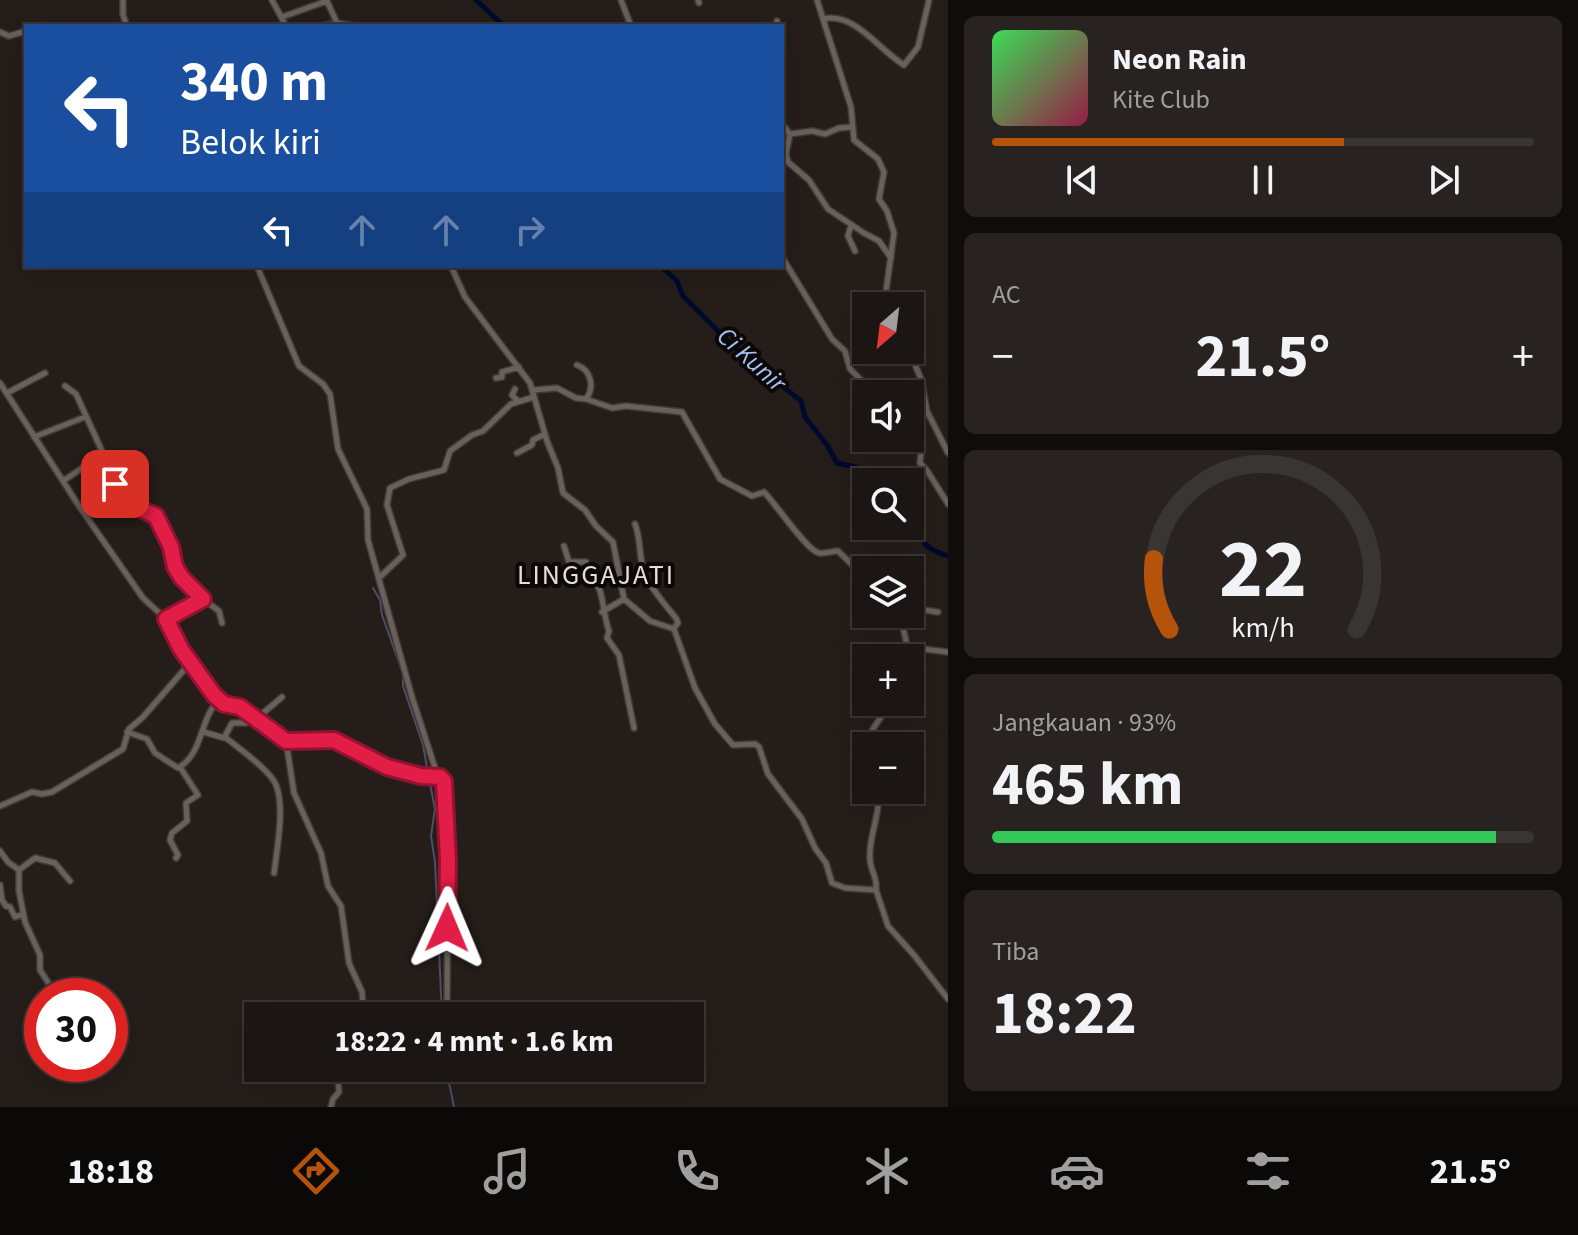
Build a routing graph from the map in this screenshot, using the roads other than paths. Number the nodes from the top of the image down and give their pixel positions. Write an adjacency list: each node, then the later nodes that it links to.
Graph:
1 (123, 0): 9 (street)
2 (272, 0): 6 (street)
3 (621, 0): 13 (street)
4 (817, 0): 7 (street)
5 (929, 0): 7 (street)
6 (282, 17): 8 (street); 10 (street)
7 (823, 19): 17 (street)
8 (337, 23): 11 (street); 12 (street)
9 (126, 24)
10 (285, 24)
11 (332, 24)
12 (343, 24)
13 (630, 24)
14 (0, 32): 15 (street)
15 (24, 32)
16 (784, 127): 18 (street)
17 (852, 127): 18 (street); 21 (street)
18 (790, 134): 19 (street)
19 (851, 225): 20 (street); 22 (street)
20 (885, 248): 21 (street); 23 (street)
21 (892, 250): 23 (street)
22 (855, 251)
23 (892, 259): 27 (street)
24 (784, 260): 33 (street)
25 (258, 268): 53 (street)
26 (452, 268): 30 (street)
27 (886, 292)
28 (915, 364): 47 (street)
29 (577, 365): 39 (street)
30 (519, 367): 32 (street); 38 (street)
31 (45, 373): 37 (street)
32 (496, 378)
33 (861, 380)
34 (0, 383): 37 (street)
35 (65, 386): 41 (street)
36 (515, 389): 40 (street)
37 (7, 393): 43 (street)
38 (533, 393): 39 (street); 40 (street); 42 (street)
39 (586, 399): 52 (street)
40 (518, 401): 53 (street)
41 (85, 417): 43 (street); 44 (street)
42 (545, 434): 46 (street); 55 (street)
43 (34, 437): 48 (street)
44 (102, 451)
45 (920, 452): 49 (street)
46 (517, 453)
47 (948, 453)
48 (63, 481): 54 (street); 59 (street)
49 (948, 504)
50 (635, 524): 61 (street)
51 (564, 546): 57 (street)
52 (852, 564)
53 (379, 578): 76 (street)
54 (203, 599): 59 (street); 60 (street)
55 (624, 599): 57 (street); 61 (street)
56 (924, 610): 58 (street)
57 (602, 612): 69 (street)
58 (938, 612)
59 (166, 619): 64 (street)
60 (222, 623)
61 (674, 629): 85 (street)
62 (924, 649): 63 (street)
63 (948, 652)
64 (190, 663): 66 (street); 70 (street)
65 (282, 697): 68 (street)
66 (219, 700): 68 (street); 71 (street)
67 (883, 716): 72 (street)
68 (255, 718): 73 (street); 74 (street)
69 (634, 728)
70 (127, 732): 75 (street); 78 (street)
71 (203, 732): 73 (street); 75 (street)
72 (870, 732)
73 (225, 737): 82 (street)
74 (286, 741): 76 (street); 89 (street)
75 (180, 767): 80 (street)
76 (432, 776): 90 (street)
77 (880, 804): 85 (street)
78 (0, 806)
79 (0, 851): 81 (street)
80 (176, 858)
81 (19, 870): 83 (street); 86 (street)
82 (274, 873)
83 (70, 881)
84 (0, 885): 86 (street)
85 (876, 890): 88 (street)
86 (23, 914): 87 (street)
87 (45, 978)
88 (948, 999)
89 (363, 1002)
90 (447, 1002)
91 (338, 1082): 92 (street)
92 (331, 1107)

